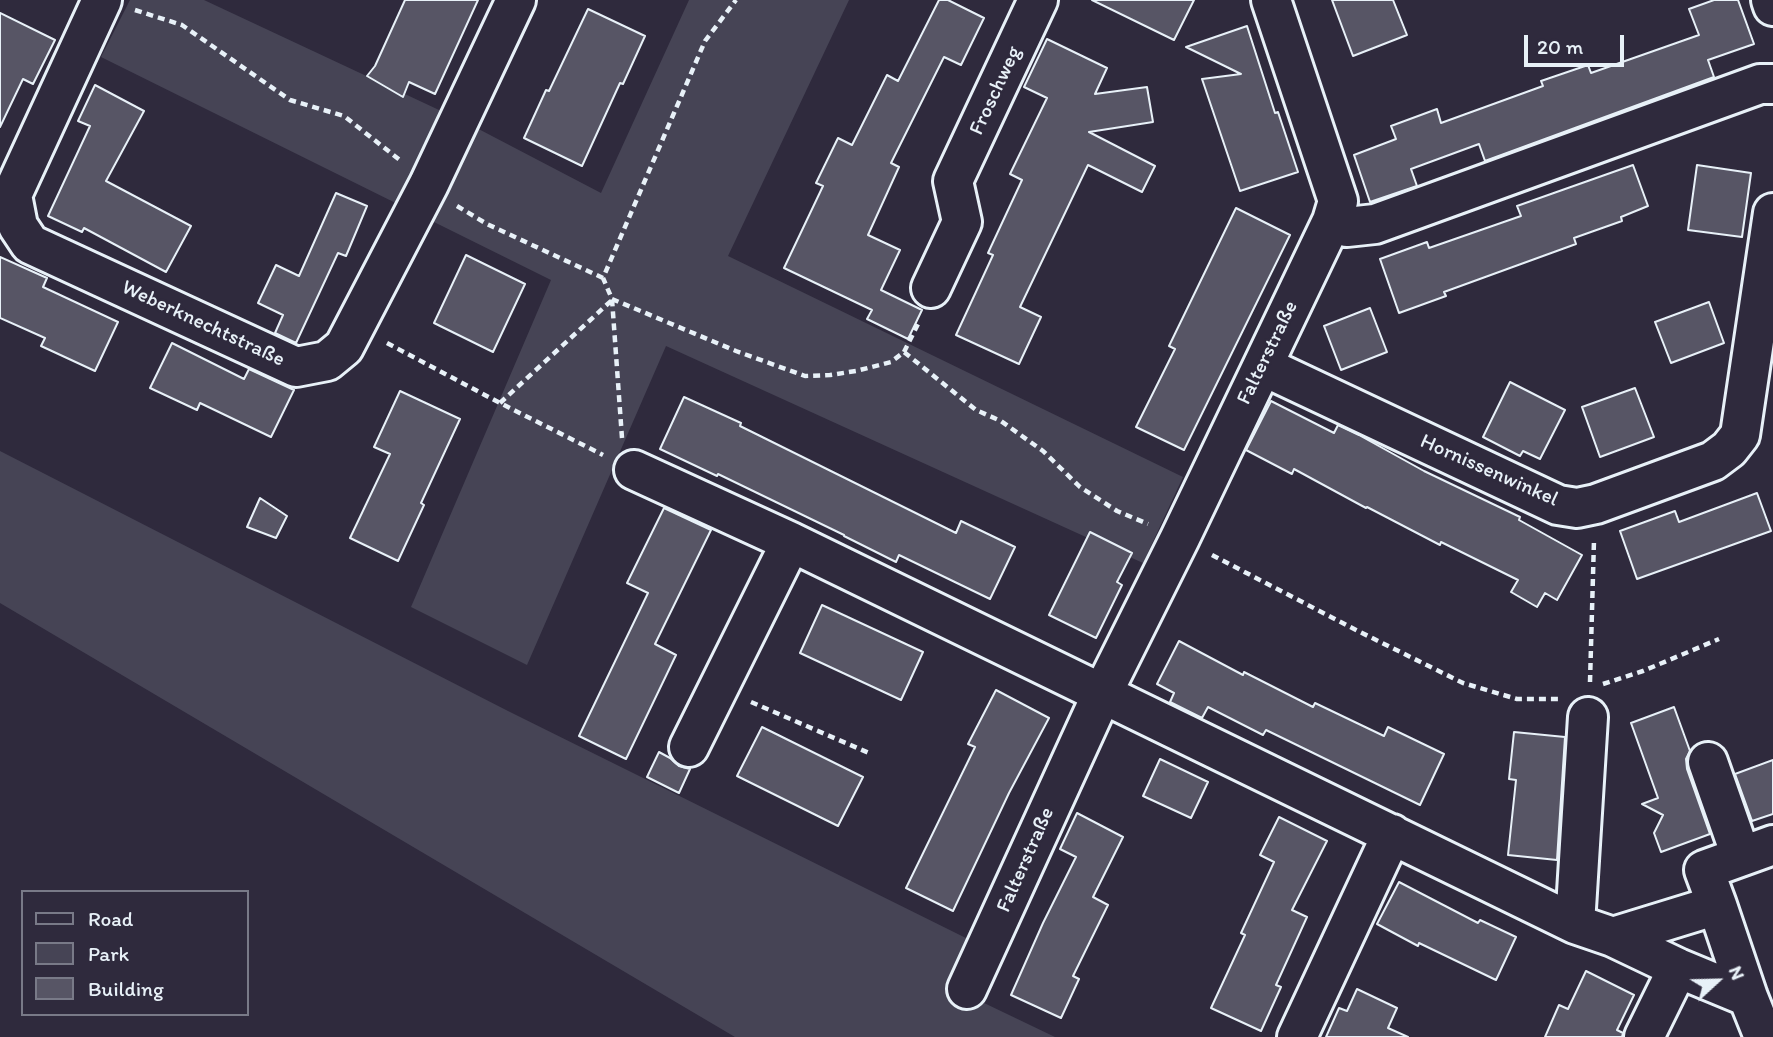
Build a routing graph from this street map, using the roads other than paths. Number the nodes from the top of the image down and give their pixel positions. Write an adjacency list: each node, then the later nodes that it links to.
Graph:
1 (102, 0): 10 (street, Weberknechtstraße)
2 (516, 0): 10 (street, Weberknechtstraße)
3 (1038, 0): 11 (street, Froschweg)
4 (1271, 0): 9 (street, Falterstraße)
5 (1771, 0): 6 (street)
6 (1773, 6)
7 (1773, 84): 9 (street)
8 (1773, 213): 12 (street, Hornissenwinkel)
9 (1332, 221): 12 (street, Falterstraße)
10 (9, 222)
11 (931, 288)
12 (1263, 366): 15 (street, Falterstraße)
13 (629, 467): 14 (street)
14 (791, 542): 15 (street); 17 (street)
15 (1102, 694): 19 (street); 25 (street, Falterstraße)
16 (1589, 703): 22 (street)
17 (690, 747)
18 (1708, 762): 20 (street)
19 (1392, 834): 22 (street); 27 (street)
20 (1757, 850): 21 (street)
21 (1717, 905): 23 (street); 26 (street)
22 (1575, 924): 23 (street)
23 (1612, 937): 24 (street)
24 (1678, 968): 26 (street); 28 (street)
25 (967, 989)
26 (1748, 997): 29 (street)
27 (1297, 1037)
28 (1644, 1037)
29 (1764, 1037)

